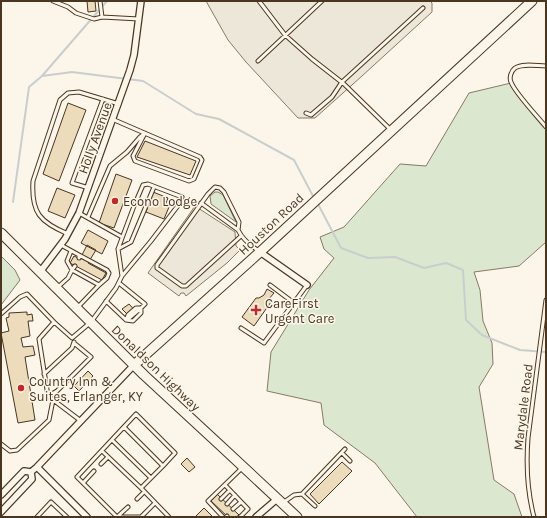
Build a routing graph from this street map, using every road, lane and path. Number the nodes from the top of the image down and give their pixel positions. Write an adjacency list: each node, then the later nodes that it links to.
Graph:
1 (53, 1): 8 (lane)
2 (100, 1): 8 (lane)
3 (141, 1): 9 (street, Holly Avenue)
4 (259, 1): 10 (lane)
5 (322, 1): 10 (lane)
6 (532, 1): 19 (main road, Houston Road)
7 (423, 8): 13 (lane)
8 (102, 17): 9 (lane)
9 (139, 19): 15 (street, Holly Avenue)
10 (285, 35): 11 (lane); 13 (lane)
11 (258, 61)
12 (546, 66): 18 (lane)
13 (342, 82): 16 (lane); 19 (lane)
14 (103, 99): 15 (lane); 22 (lane); 28 (lane)
15 (118, 104): 17 (street, Holly Avenue)
16 (306, 113)
17 (112, 119): 20 (lane); 22 (street, Holly Avenue)
18 (546, 127)
19 (392, 130): 34 (main road, Houston Road)
20 (145, 134): 20 (lane); 25 (lane)
21 (154, 187): 30 (lane); 32 (lane); 42 (lane)
22 (89, 188): 24 (street, Holly Avenue)
23 (201, 203): 26 (lane); 26 (lane); 29 (lane)
24 (79, 213): 25 (lane); 28 (street, Holly Avenue)
25 (88, 217): 30 (lane)
26 (238, 230): 29 (lane)
27 (1, 233): 38 (main road, Donaldson Highway)
28 (68, 234): 31 (street, Holly Avenue)
29 (241, 236): 34 (lane)
30 (122, 237): 32 (lane)
31 (61, 245): 33 (lane); 38 (street, Holly Avenue)
32 (118, 249): 42 (lane)
33 (71, 251): 36 (lane); 48 (lane)
34 (260, 252): 47 (street); 62 (main road, Houston Road)
35 (75, 266): 36 (lane)
36 (72, 270): 40 (lane); 49 (lane)
37 (82, 270): 40 (lane)
38 (40, 272): 49 (main road, Donaldson Highway)
39 (88, 273): 43 (lane)
40 (80, 274): 43 (lane)
41 (95, 276): 44 (lane)
42 (122, 276): 45 (lane)
43 (86, 278): 44 (lane)
44 (92, 282): 48 (lane)
45 (119, 283): 51 (lane); 53 (lane)
46 (270, 285): 52 (lane)
47 (307, 285): 52 (lane)
48 (99, 286): 54 (lane)
49 (56, 288): 54 (main road, Donaldson Highway)
50 (546, 300): 110 (lane, Marydale Road)
51 (106, 301): 56 (lane); 58 (lane)
52 (294, 303): 59 (lane)
53 (141, 308): 56 (lane); 56 (lane)
54 (77, 309): 58 (main road, Donaldson Highway)
55 (1, 314): 57 (lane)
56 (126, 320)
57 (54, 322): 60 (lane); 63 (lane)
58 (91, 322): 60 (lane); 62 (main road, Donaldson Highway)
59 (241, 328)
60 (72, 338): 61 (lane)
61 (74, 343): 63 (lane); 64 (lane)
62 (134, 366): 66 (street, Houston Road); 77 (main road, Donaldson Highway)
63 (44, 374): 64 (lane)
64 (48, 396): 65 (lane)
65 (53, 400): 66 (lane); 69 (lane)
66 (81, 421): 78 (street, Houston Road)
67 (124, 427): 68 (lane); 76 (lane); 76 (lane)
68 (112, 440): 71 (lane); 81 (lane)
69 (1, 444)
70 (345, 449): 72 (lane)
71 (102, 451): 73 (lane); 82 (lane)
72 (342, 453): 74 (lane); 87 (lane)
73 (108, 457): 75 (lane); 84 (lane)
74 (350, 461)
75 (101, 464)
76 (163, 466): 81 (lane)
77 (243, 466): 83 (lane); 92 (main road, Donaldson Highway)
78 (37, 467): 80 (street, Houston Road); 102 (street)
79 (94, 471): 82 (lane)
80 (32, 472): 88 (street, Houston Road); 99 (street, Houston Road)
81 (151, 478): 84 (lane)
82 (83, 483): 103 (lane)
83 (225, 485): 85 (lane); 106 (lane)
84 (141, 488): 86 (lane)
85 (230, 490): 89 (lane); 91 (lane)
86 (144, 492): 90 (lane); 94 (lane)
87 (302, 494): 92 (lane); 96 (lane)
88 (1, 495)
89 (235, 495): 93 (lane); 95 (lane)
90 (137, 499)
91 (222, 499)
92 (280, 501): 108 (street); 109 (main road, Donaldson Highway)
93 (241, 502): 98 (lane); 107 (lane)
94 (155, 503): 104 (lane); 105 (lane)
95 (227, 504)
96 (315, 506)
97 (128, 507): 103 (lane)
98 (233, 510)
99 (1, 512)
100 (36, 517): 101 (lane)
101 (67, 517)
102 (87, 517)
103 (118, 517): 104 (lane)
104 (143, 517)
105 (169, 517)
106 (225, 517)
107 (240, 517)
108 (256, 517)
109 (297, 517)
110 (534, 517)

